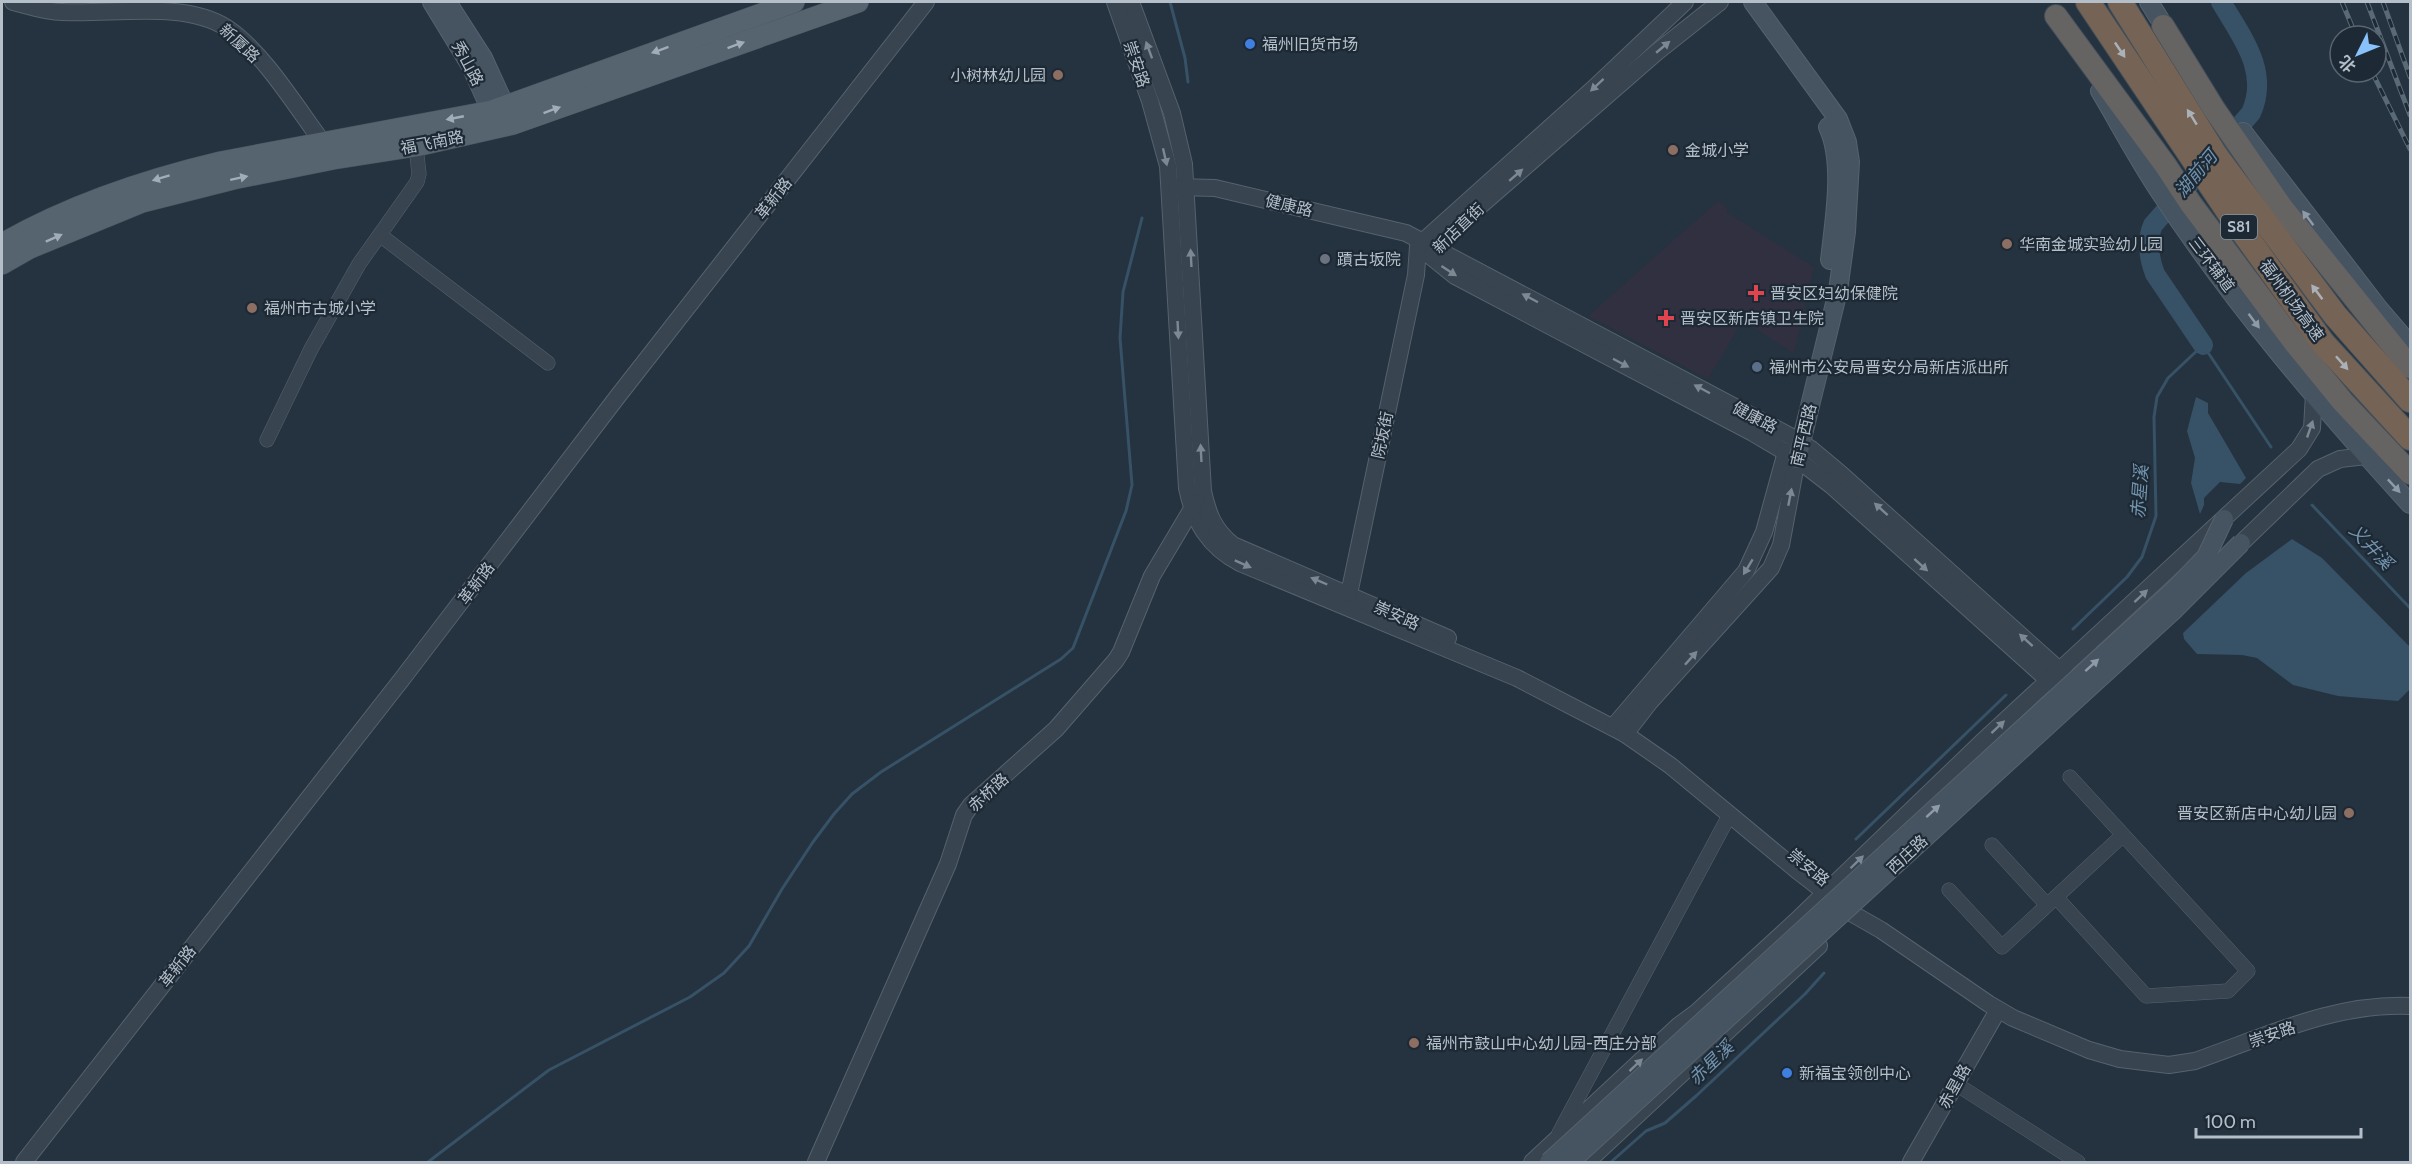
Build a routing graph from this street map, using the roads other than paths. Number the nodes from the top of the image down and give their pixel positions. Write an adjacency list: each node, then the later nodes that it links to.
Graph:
1 (13, 2): 19 (street, 新厦路)
2 (432, 2): 18 (main road, 秀山路)
3 (447, 2): 18 (main road, 秀山路)
4 (794, 2): 18 (main road, 福飞南路, one-way to 18)
5 (858, 2): 18 (main road, 福飞南路, one-way to 5)
6 (926, 2): 60 (street, 革新路)
7 (1115, 2): 22 (street, 崇安路, one-way to 22)
8 (1131, 2): 22 (street, 崇安路, one-way to 8)
9 (1685, 2): 26 (street, 新店直街, one-way to 26)
10 (1720, 2): 26 (street, 新店直街, one-way to 10)
11 (1738, 2): 36 (main road, 南平西路)
12 (1753, 2): 36 (main road, 南平西路)
13 (2088, 2): 34 (highway, 福州机场高速 / S81, one-way to 34)
14 (2120, 2): 33 (highway, 福州机场高速 / S81, one-way to 14)
15 (2149, 2): 17 (main road)
16 (2051, 9): 23 (highway); 23 (main road, 三环辅道)
17 (2163, 26): 20 (highway)
18 (502, 118): 19 (main road, 福飞南路, one-way to 19); 21 (main road, 福飞南路)
19 (323, 143): 25 (main road, 福飞南路, one-way to 25)
20 (2245, 144): 29 (main road, one-way to 20); 31 (highway)
21 (416, 146): 24 (street); 27 (main road, 福飞南路, one-way to 21)
22 (1179, 187): 26 (street, 健康路); 39 (street, 崇安路, one-way to 22); 41 (street, 崇安路, one-way to 41)
23 (2186, 214): 32 (main road, 三环辅道, one-way to 32); 38 (highway)
24 (380, 235): 30 (street); 35 (street)
25 (2, 244)
26 (1426, 248): 28 (street, 新店直街); 36 (street, 健康路)
27 (2, 264)
28 (1416, 275): 44 (street, 院坂街)
29 (2410, 345)
30 (548, 363)
31 (2410, 367)
32 (2314, 394): 37 (main road, 三环辅道); 42 (street, one-way to 32)
33 (2410, 400)
34 (2410, 438)
35 (267, 440)
36 (1793, 447): 45 (street, 健康路); 47 (street, 南平西路)
37 (2366, 456): 40 (main road, 三环辅道, one-way to 40); 43 (street)
38 (2410, 473)
39 (1203, 491): 41 (street, 赤桥路); 44 (street, 崇安路, one-way to 39)
40 (2410, 504)
41 (1192, 509): 47 (street, 崇安路, one-way to 47); 61 (street, 赤桥路)
42 (2224, 519): 45 (street, one-way to 42); 63 (main road, one-way to 42, bridge)
43 (2241, 543): 46 (street); 64 (main road, 西庄路, bridge)
44 (1349, 594): 47 (street, 崇安路)
45 (2054, 675): 46 (street, 健康路); 52 (street, one-way to 45)
46 (2080, 698): 55 (street)
47 (1622, 726): 49 (street, 崇安路); 52 (street, 崇安路)
48 (2070, 777): 50 (street)
49 (1730, 814): 52 (street, 崇安路); 59 (street)
50 (2123, 835): 54 (street); 54 (street)
51 (1992, 845): 54 (street)
52 (1828, 889): 55 (street, 崇安路); 59 (street, one-way to 52)
53 (1949, 890): 54 (street)
54 (2052, 901)
55 (1856, 912): 57 (street, 崇安路); 65 (street)
56 (2410, 1006): 57 (street, 崇安路)
57 (1998, 1010): 58 (street, 赤星路)
58 (1956, 1084): 66 (street, 赤星路); 67 (street)
59 (1554, 1143): 62 (street)
60 (24, 1162)
61 (816, 1162)
62 (1532, 1162)
63 (1549, 1162)
64 (1570, 1162)
65 (1587, 1162)
66 (1911, 1162)
67 (2078, 1162)

